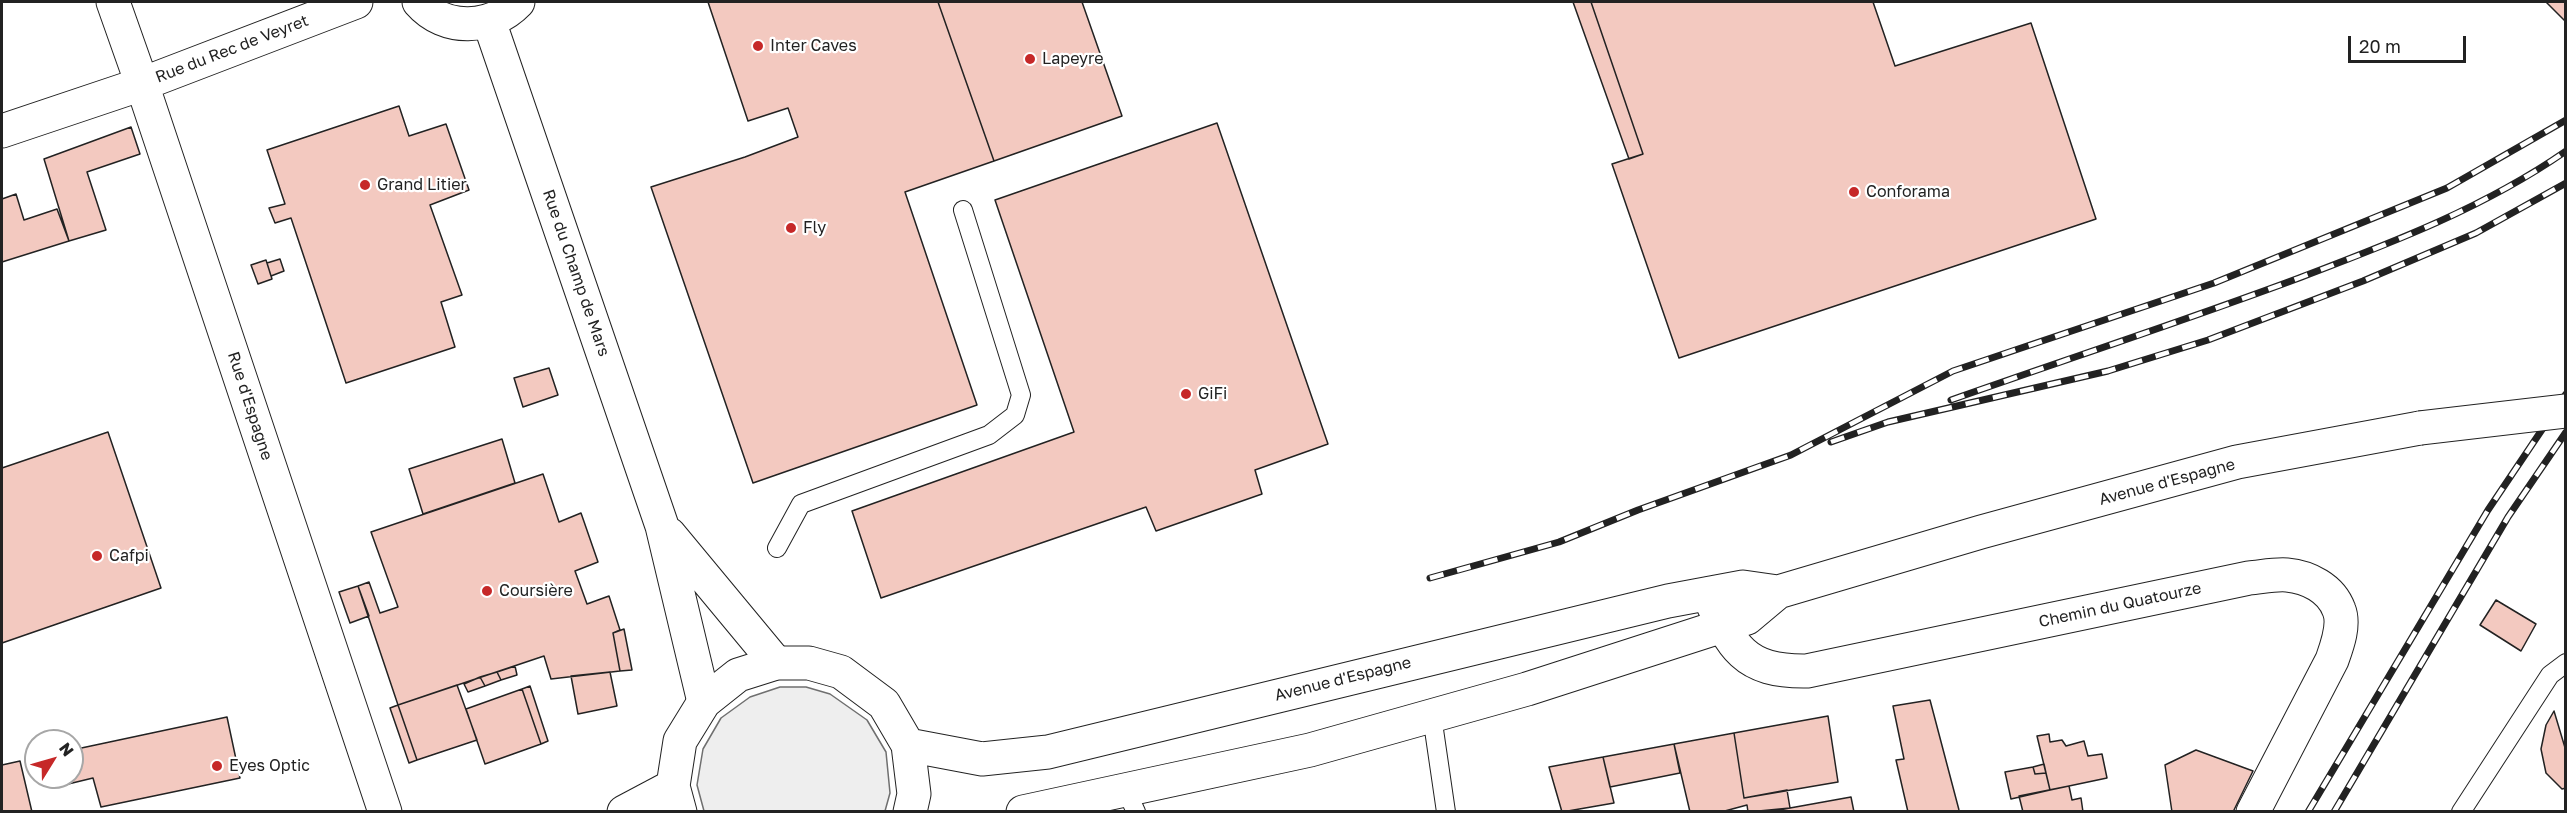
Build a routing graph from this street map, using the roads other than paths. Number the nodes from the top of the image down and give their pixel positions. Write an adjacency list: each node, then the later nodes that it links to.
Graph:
1 (113, 2): 6 (street, Rue d'Espagne)
2 (356, 2): 6 (street, Rue du Rec de Veyret)
3 (419, 2): 5 (street)
4 (518, 2): 5 (street)
5 (489, 21): 10 (street, Rue du Champ de Mars)
6 (142, 84): 7 (street, Rue du Rec de Veyret); 22 (street, Rue d'Espagne)
7 (2, 131)
8 (963, 210): 11 (lane)
9 (2565, 411): 12 (street, Avenue d'Espagne, bridge)
10 (662, 526): 15 (street, Rue du Champ de Mars); 17 (street, Rue du Champ de Mars)
11 (777, 548)
12 (1778, 592): 13 (street, Avenue d'Espagne); 14 (street, Avenue d'Espagne)
13 (1708, 594): 14 (street, Chemin du Quatourze); 19 (street, Avenue d'Espagne)
14 (1723, 627): 18 (street, Avenue d'Espagne); 27 (street, Chemin du Quatourze)
15 (776, 663): 17 (street); 19 (street)
16 (2565, 663): 28 (lane)
17 (704, 702): 20 (street)
18 (1432, 716): 21 (street, Avenue d'Espagne); 26 (lane)
19 (908, 745): 24 (street)
20 (676, 799): 23 (street)
21 (1131, 801): 25 (street, Avenue d'Espagne)
22 (385, 812)
23 (624, 812)
24 (910, 812)
25 (1023, 812)
26 (1446, 812)
27 (2253, 812)
28 (2461, 812)

